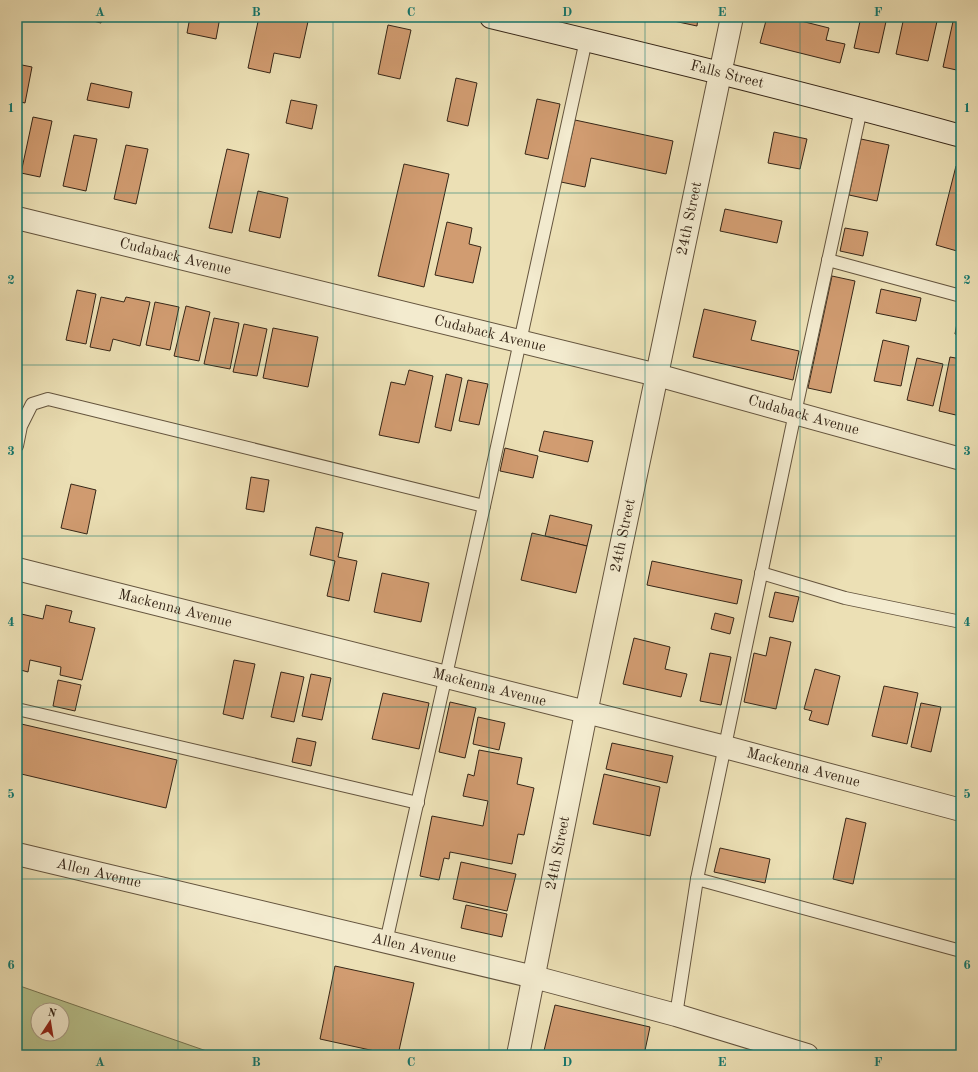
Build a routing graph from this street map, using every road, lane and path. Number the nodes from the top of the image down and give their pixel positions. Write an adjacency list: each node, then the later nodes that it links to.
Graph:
1 (491, 17): 3 (street, Falls Street)
2 (732, 17): 4 (street, 24th Street)
3 (586, 40): 4 (street, Falls Street); 10 (lane)
4 (720, 73): 5 (street, Falls Street); 11 (street, 24th Street)
5 (861, 109): 6 (street, Falls Street); 8 (lane)
6 (961, 136)
7 (17, 218): 10 (street, Cudaback Avenue)
8 (828, 260): 9 (lane); 12 (lane)
9 (961, 296)
10 (520, 341): 11 (street, Cudaback Avenue); 15 (lane)
11 (657, 375): 12 (street, Cudaback Avenue); 21 (street, 24th Street)
12 (795, 413): 14 (street, Cudaback Avenue); 17 (lane)
13 (17, 446): 15 (lane)
14 (961, 459)
15 (484, 506): 19 (lane)
16 (18, 572): 19 (street, Mackenna Avenue)
17 (761, 573): 18 (lane); 22 (lane)
18 (961, 622)
19 (445, 677): 21 (street, Mackenna Avenue); 23 (lane)
20 (17, 709): 23 (lane)
21 (586, 713): 22 (street, Mackenna Avenue); 29 (street, 24th Street)
22 (724, 747): 24 (street, Mackenna Avenue); 26 (lane)
23 (418, 802): 27 (lane)
24 (961, 810)
25 (17, 854): 27 (street, Allen Avenue)
26 (697, 879): 28 (lane); 30 (lane)
27 (386, 942): 29 (street, Allen Avenue)
28 (961, 952)
29 (534, 978): 30 (street, Allen Avenue); 31 (street, 24th Street)
30 (676, 1015): 32 (street, Allen Avenue)
31 (518, 1055)
32 (807, 1055)

